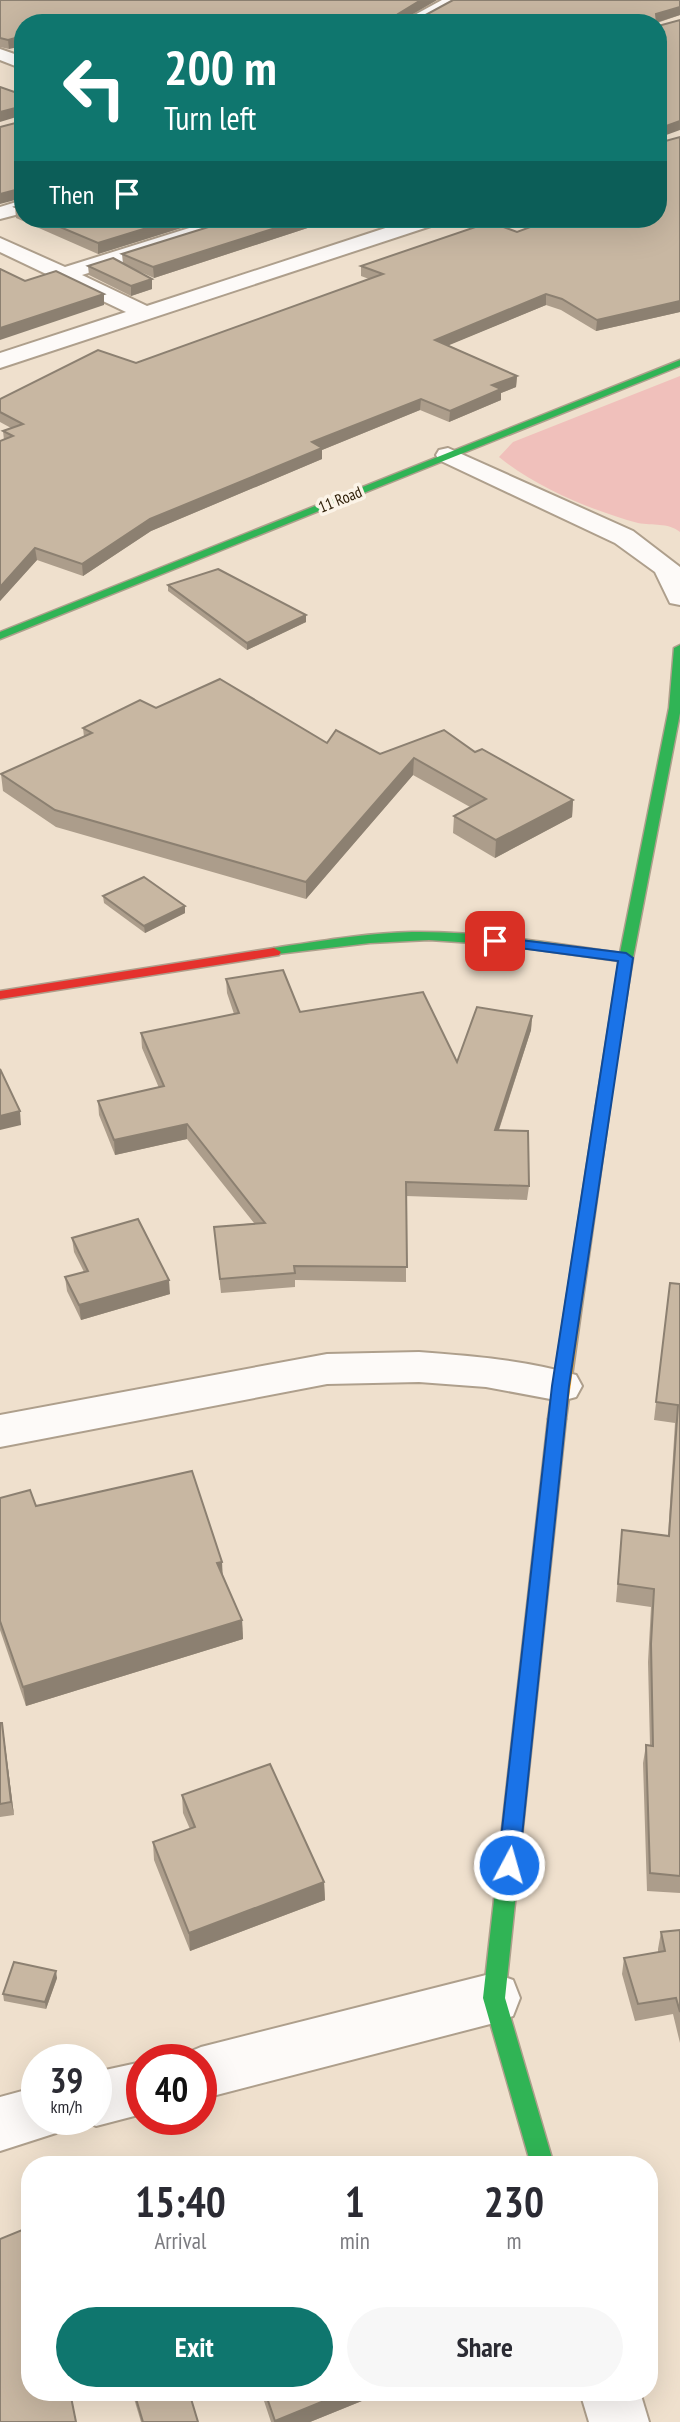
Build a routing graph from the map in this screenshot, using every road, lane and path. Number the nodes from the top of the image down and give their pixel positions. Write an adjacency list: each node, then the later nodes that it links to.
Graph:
1 (455, 0): 2 (street)
2 (426, 14)
3 (210, 228): 6 (street)
4 (398, 228): 7 (street)
5 (0, 244): 6 (street)
6 (63, 274): 7 (street)
7 (145, 313): 8 (street)
8 (0, 361)
9 (680, 363): 10 (street, 11 Road)
10 (448, 455): 11 (street); 12 (street, 11 Road)
11 (680, 597)
12 (0, 636)
13 (680, 648): 14 (street)
14 (678, 708): 15 (street)
15 (626, 958): 16 (street); 17 (street)
16 (0, 995)
17 (561, 1386): 18 (street); 19 (street)
18 (0, 1431)
19 (494, 1998): 20 (street); 23 (street)
20 (217, 2069)
21 (21, 2119): 22 (street)
22 (0, 2124)
23 (540, 2156)
24 (613, 2401): 25 (street)
25 (619, 2422)

